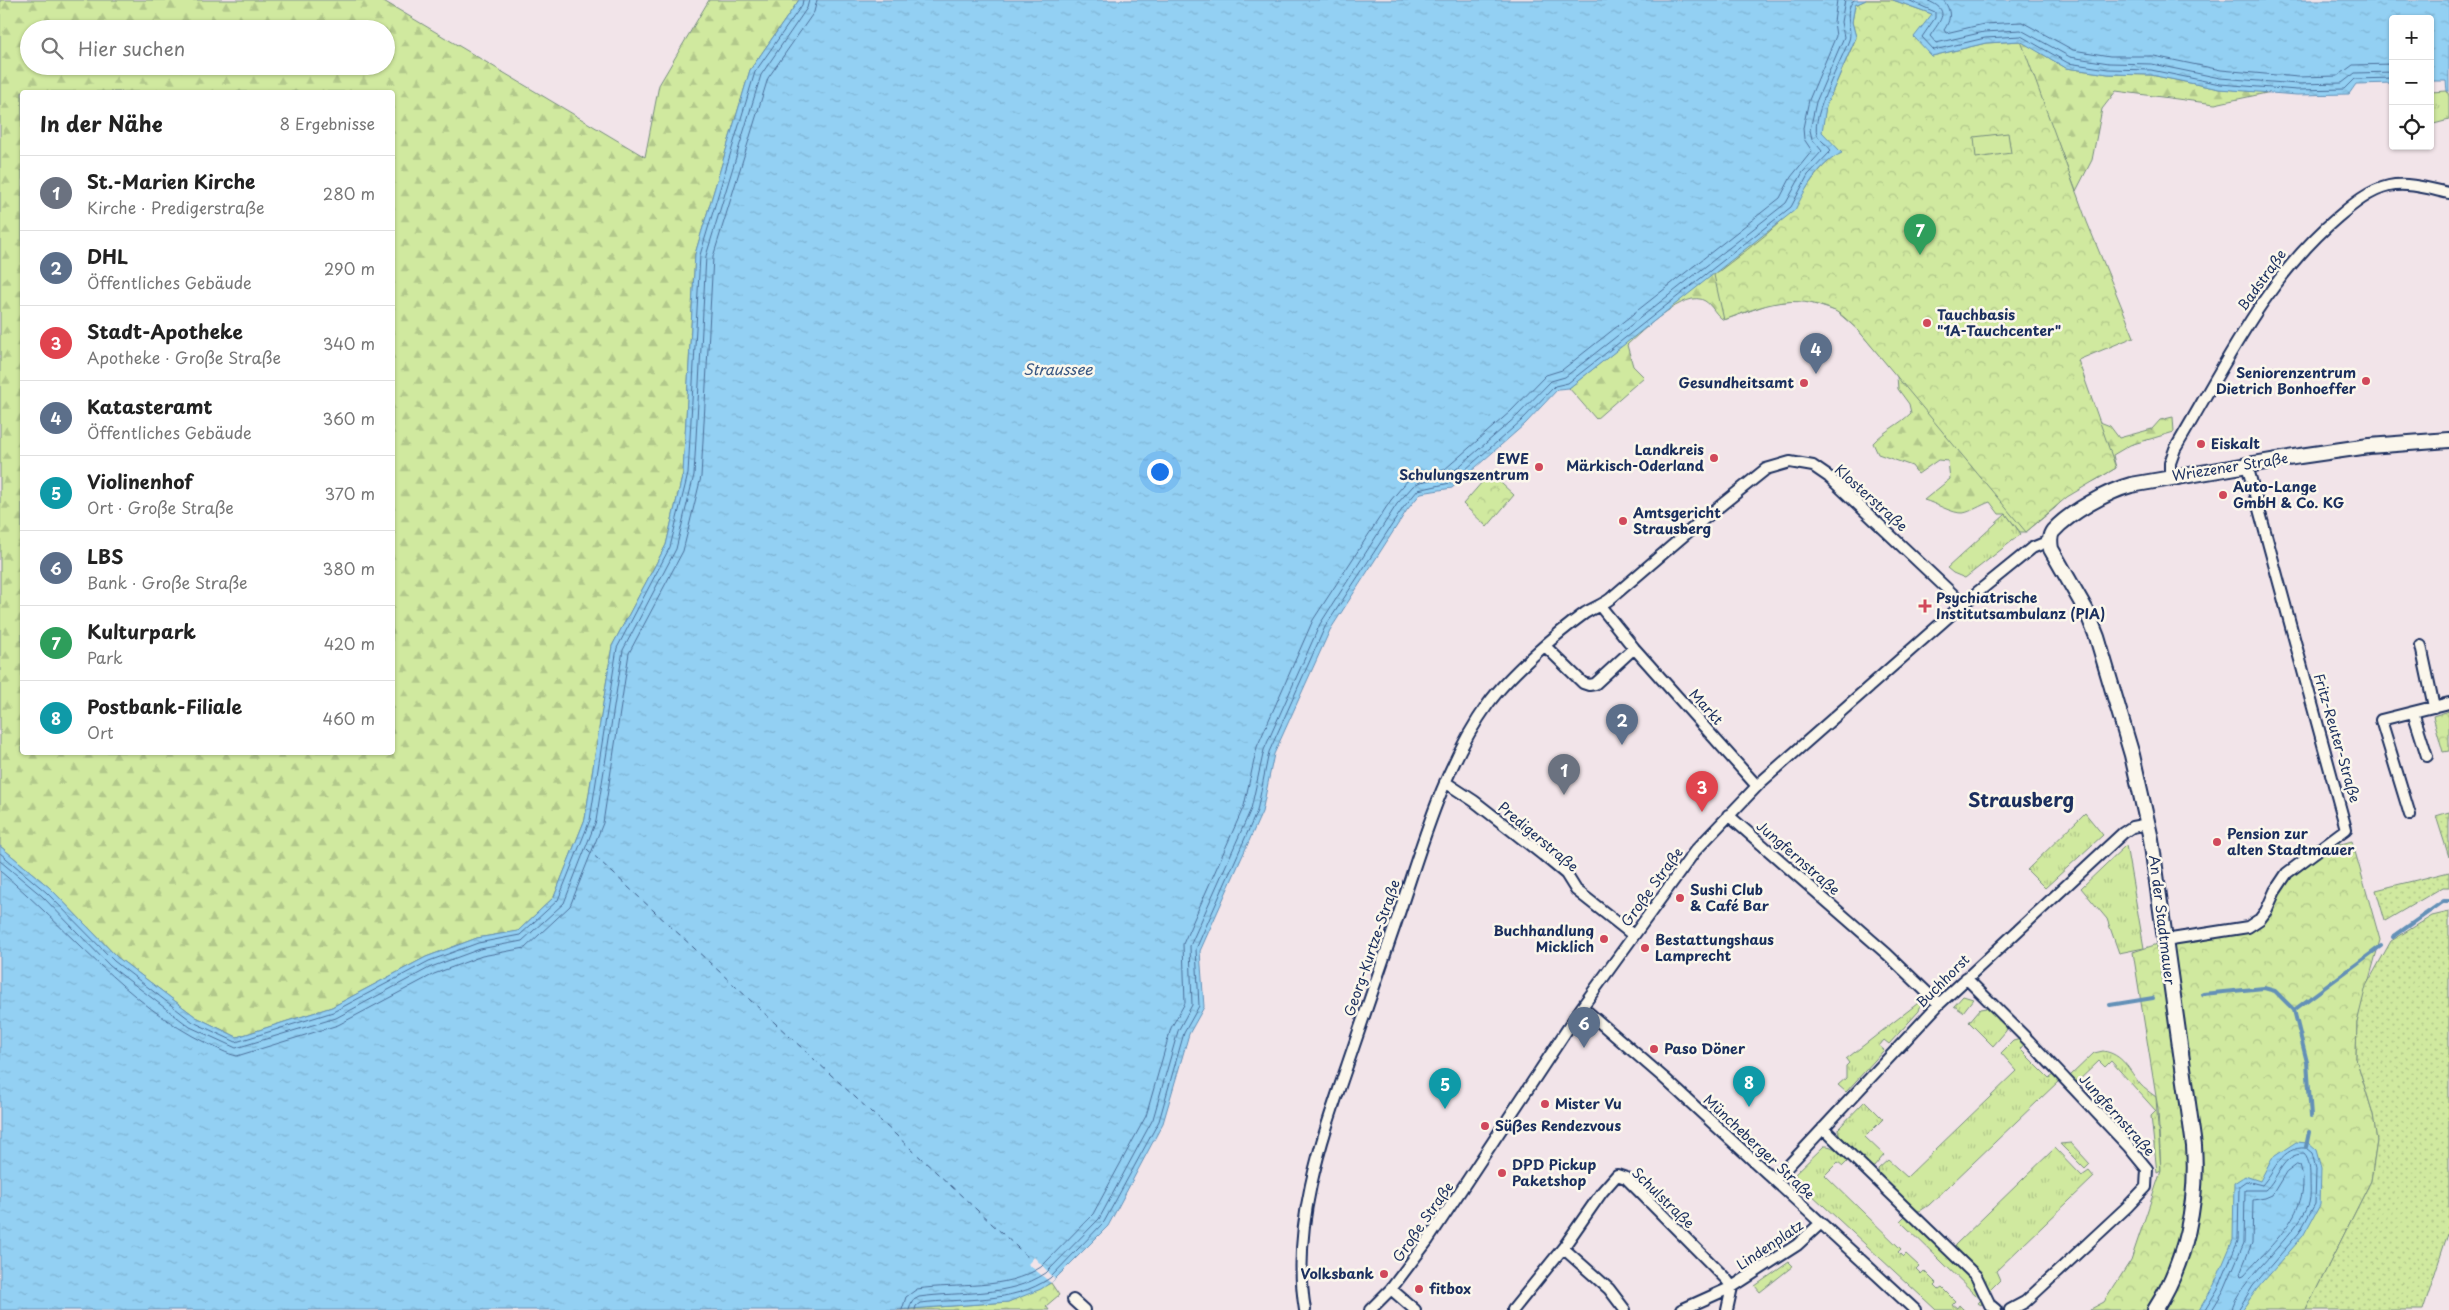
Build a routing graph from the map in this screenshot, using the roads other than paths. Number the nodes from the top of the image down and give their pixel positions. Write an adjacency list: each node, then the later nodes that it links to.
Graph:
1 (2449, 193): 4 (street, Badstraße)
2 (2449, 440): 3 (street, Wriezener Straße)
3 (2248, 465): 4 (street, Wriezener Straße); 23 (street, Fritz-Reuter-Straße)
4 (2170, 477): 5 (street, Wriezener Straße)
5 (2049, 541): 6 (street, Wriezener Straße); 21 (street, An der Stadtmauer)
6 (2032, 548): 7 (street, Große Straße)
7 (1963, 604): 8 (street, Klosterstraße); 18 (street, Große Straße)
8 (1600, 606): 9 (street, Klosterstraße); 12 (street, Markt)
9 (1559, 634): 10 (street, Georg-Kurtze-Straße)
10 (1545, 646): 12 (street); 17 (street, Georg-Kurtze-Straße)
11 (2421, 646): 14 (street)
12 (1634, 648): 18 (street, Markt)
13 (2449, 703): 14 (street)
14 (2434, 707): 15 (street)
15 (2413, 712): 16 (street); 20 (street)
16 (2427, 756)
17 (1445, 782): 22 (street, Predigerstraße); 35 (street, Georg-Kurtze-Straße)
18 (1757, 786): 19 (street, Große Straße)
19 (1728, 815): 22 (street, Große Straße); 25 (street, Jungfernstraße)
20 (2410, 815)
21 (2148, 824): 23 (street, An der Stadtmauer); 24 (street, Buchhorst)
22 (1633, 935): 26 (street, Große Straße)
23 (2165, 940): 45 (street, An der Stadtmauer)
24 (1966, 978): 25 (street, Buchhorst); 44 (street, Jungfernstraße)
25 (1939, 1004): 27 (street, Buchhorst)
26 (1582, 1007): 28 (street, Müncheberger Straße); 32 (street, Große Straße)
27 (1824, 1128): 28 (street, Buchhorst); 43 (street)
28 (1775, 1180): 29 (street, Müncheberger Straße)
29 (1821, 1223): 31 (street, Lindenplatz); 42 (street, Müncheberger Straße)
30 (1563, 1248): 31 (street, Schulstraße); 38 (street, Schulstraße); 39 (street)
31 (1732, 1287): 40 (street, Lindenplatz); 41 (street, Lindenplatz)
32 (1391, 1289): 36 (street, Große Straße); 37 (street)
33 (1073, 1300): 34 (street)
34 (1084, 1310)
35 (1305, 1310)
36 (1370, 1310)
37 (1415, 1310)
38 (1513, 1310)
39 (1625, 1310)
40 (1681, 1310)
41 (1727, 1310)
42 (1915, 1310)
43 (1996, 1310)
44 (2010, 1310)
45 (2155, 1310)

